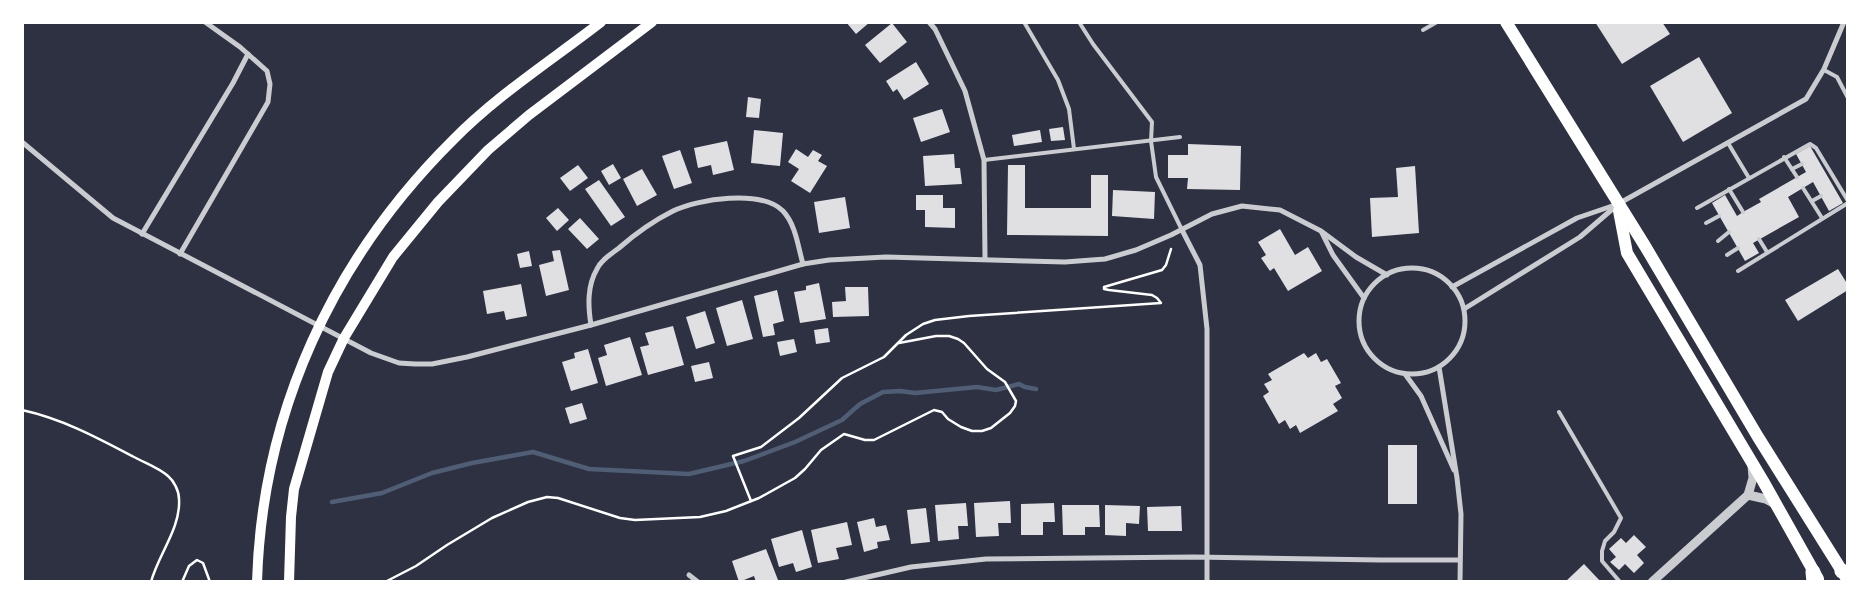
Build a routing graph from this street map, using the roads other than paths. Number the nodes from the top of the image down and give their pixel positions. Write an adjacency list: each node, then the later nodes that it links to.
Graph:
1 (205, 22): 11 (street)
2 (601, 22): 55 (main road)
3 (652, 22): 57 (main road)
4 (929, 22): 20 (street)
5 (1024, 22): 18 (lane)
6 (1080, 22): 15 (lane)
7 (1436, 22): 10 (lane)
8 (1506, 22): 30 (main road)
9 (1844, 22): 12 (street)
10 (1423, 30)
11 (248, 54): 41 (street); 46 (street)
12 (1824, 70): 13 (lane); 17 (street)
13 (1848, 98)
14 (1180, 137): 15 (lane)
15 (1151, 141): 18 (lane); 38 (lane)
16 (22, 142): 41 (street)
17 (1728, 142): 24 (lane); 30 (street)
18 (1074, 149): 20 (lane)
19 (1784, 157): 22 (lane); 24 (lane); 29 (lane)
20 (984, 160): 48 (street)
21 (1802, 164): 22 (lane)
22 (1792, 169): 23 (lane)
23 (1797, 177)
24 (1749, 178): 26 (lane)
25 (1803, 188): 28 (lane)
26 (1729, 189): 31 (lane); 32 (lane)
27 (1821, 196): 28 (lane)
28 (1812, 201): 36 (lane)
29 (1848, 202): 36 (lane)
30 (1618, 204): 52 (street); 54 (street); 61 (main road); 67 (main road)
31 (1738, 204): 33 (lane); 34 (lane)
32 (1696, 208)
33 (1732, 208)
34 (1743, 212)
35 (1719, 216): 37 (lane)
36 (1822, 218): 45 (lane)
37 (1706, 223)
38 (1182, 230): 39 (street); 48 (street); 65 (street)
39 (1321, 231): 51 (street); 53 (street)
40 (1729, 232): 43 (lane)
41 (142, 234): 46 (street)
42 (1760, 239): 45 (lane)
43 (1718, 241)
44 (1738, 248): 47 (lane)
45 (1767, 252): 50 (lane)
46 (180, 254): 55 (street)
47 (1727, 255)
48 (985, 259): 49 (street)
49 (803, 264): 56 (street); 56 (street)
50 (1738, 271)
51 (1387, 275): 52 (street); 53 (street)
52 (1452, 287): 54 (street)
53 (1364, 298): 59 (street)
54 (1464, 309): 58 (street)
55 (318, 325): 57 (street); 70 (main road)
56 (591, 325): 57 (street)
57 (344, 338): 71 (main road)
58 (1439, 367): 59 (street); 62 (street)
59 (1405, 374): 62 (street)
60 (1558, 412): 76 (lane)
61 (1751, 461): 63 (street); 64 (main road)
62 (1457, 478): 66 (street)
63 (1748, 495): 64 (street); 77 (street)
64 (1775, 504): 69 (main road)
65 (1207, 557): 66 (street); 73 (street); 74 (street)
66 (1459, 560): 75 (street)
67 (1846, 575)
68 (689, 576): 72 (street)
69 (1816, 578)
70 (257, 582)
71 (289, 582)
72 (698, 582)
73 (846, 582)
74 (1207, 582)
75 (1460, 582)
76 (1620, 582)
77 (1652, 582)

